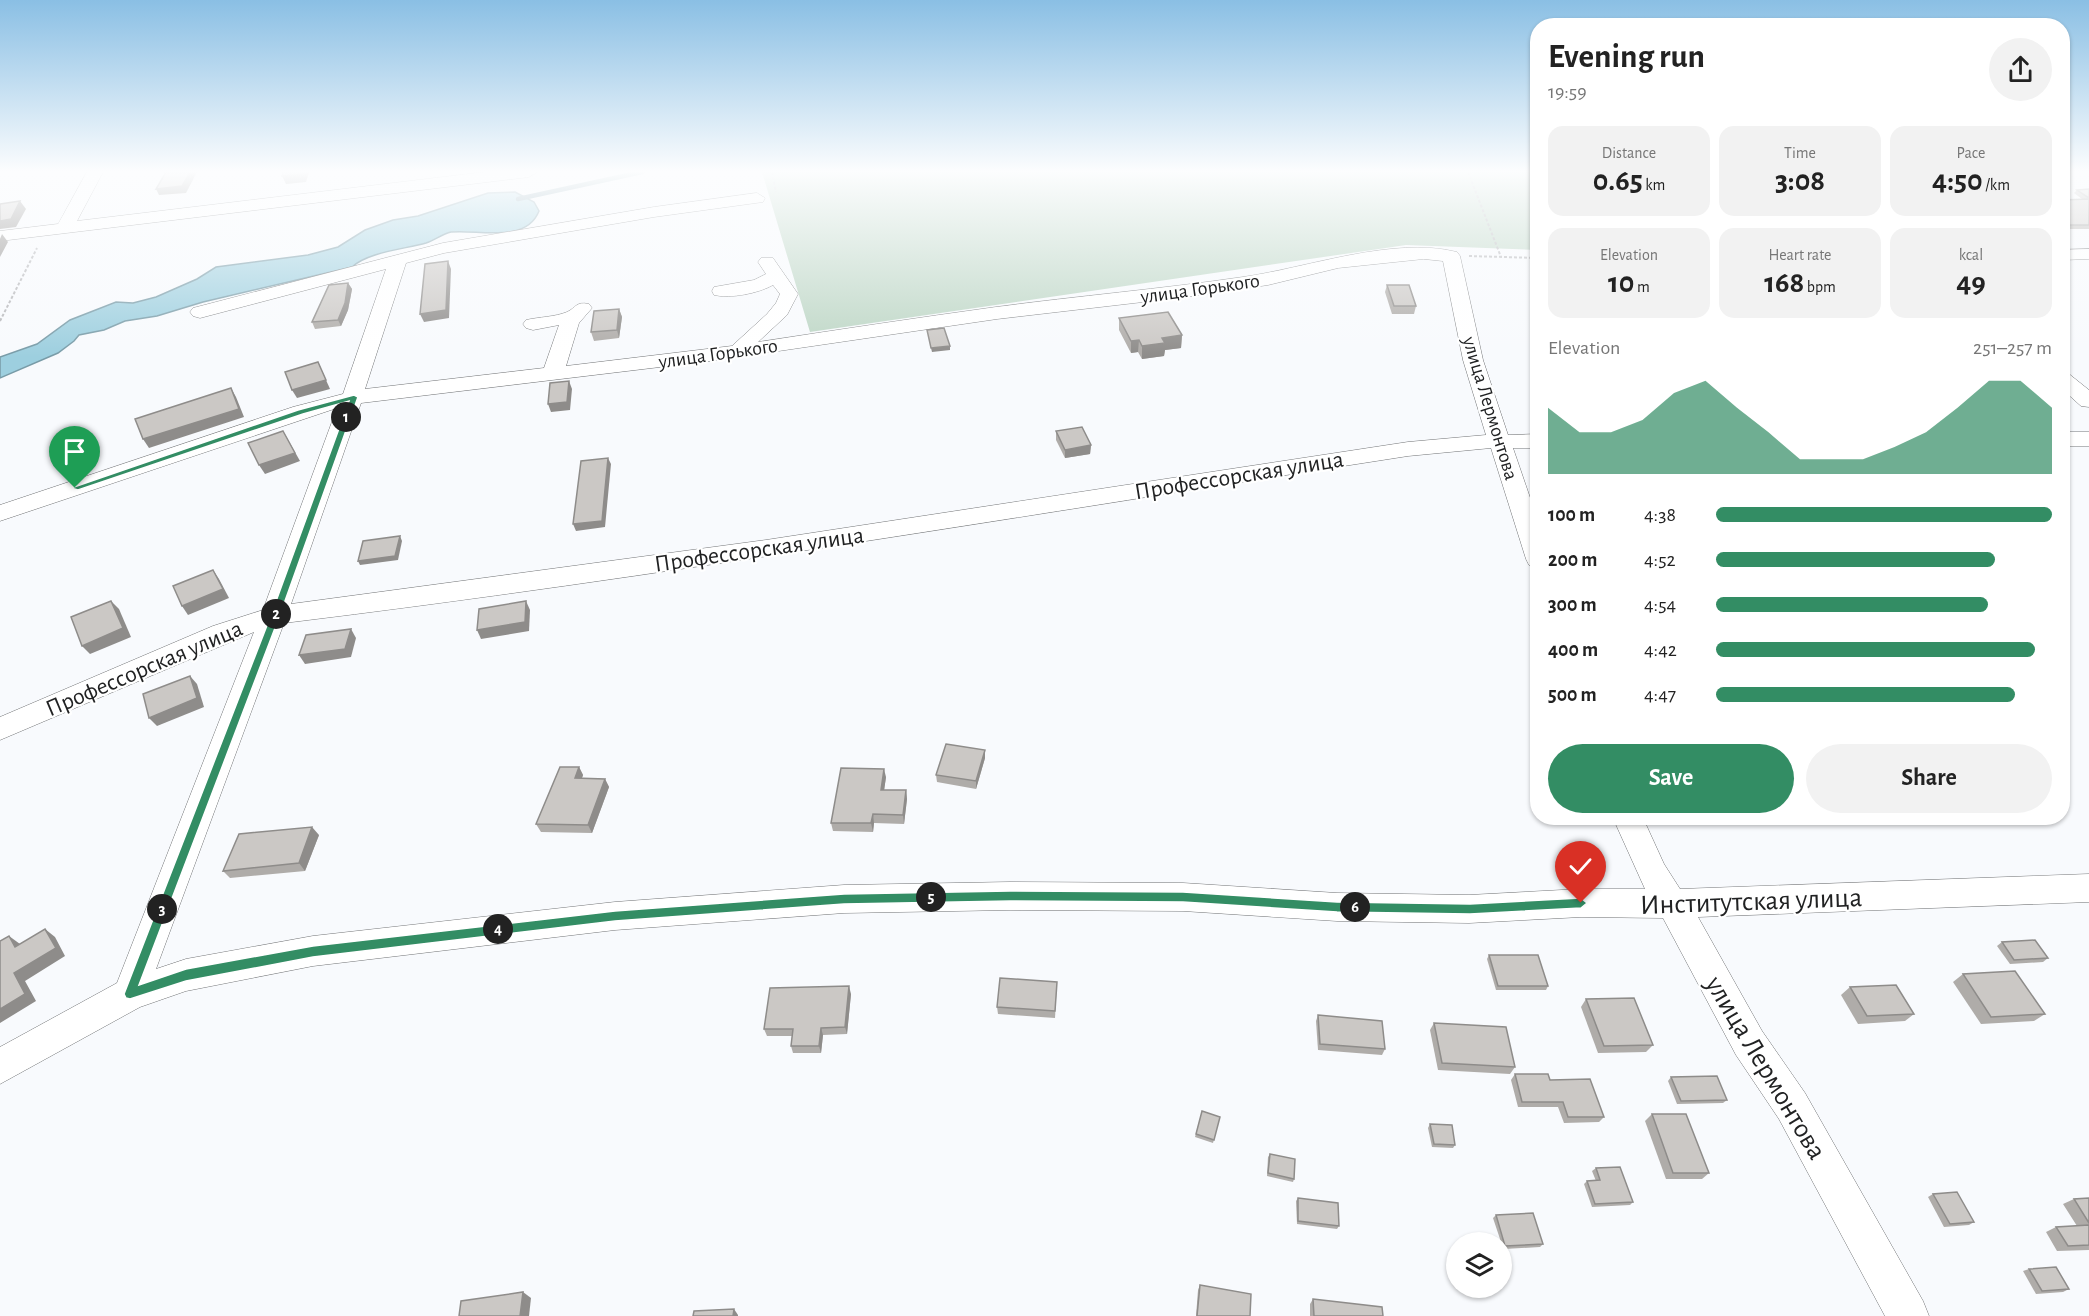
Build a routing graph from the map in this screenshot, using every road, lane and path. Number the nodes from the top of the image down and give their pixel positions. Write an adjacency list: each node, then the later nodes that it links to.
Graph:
1 (19, 233): 5 (street)
2 (51, 233): 14 (path)
3 (528, 233): 10 (street)
4 (1492, 233): 9 (path)
5 (0, 236)
6 (2089, 254): 7 (street)
7 (2070, 255)
8 (1451, 256): 9 (path); 16 (street, улица Горького); 23 (street, улица Лермонтова)
9 (1501, 257): 11 (path)
10 (399, 258): 13 (street); 19 (street)
11 (1530, 258)
12 (721, 291): 16 (street)
13 (200, 312)
14 (0, 321)
15 (534, 324): 17 (street)
16 (738, 351): 17 (street, улица Горького)
17 (553, 373): 19 (street, улица Горького)
18 (2070, 385): 20 (street)
19 (354, 397): 25 (street, улица Горького); 27 (street)
20 (2089, 401)
21 (2070, 439): 22 (street)
22 (2089, 439)
23 (1500, 441): 24 (street, Профессорская улица); 26 (street, улица Лермонтова); 27 (street, Профессорская улица)
24 (1530, 441)
25 (0, 513)
26 (1530, 534)
27 (275, 615): 28 (street, Профессорская улица); 32 (street)
28 (0, 729)
29 (1631, 825): 31 (street, улица Лермонтова)
30 (2089, 888): 31 (street, Институтская улица)
31 (1672, 904): 32 (street, Институтская улица); 34 (street, улица Лермонтова)
32 (130, 994): 33 (street, Институтская улица)
33 (0, 1066)
34 (1908, 1316)

